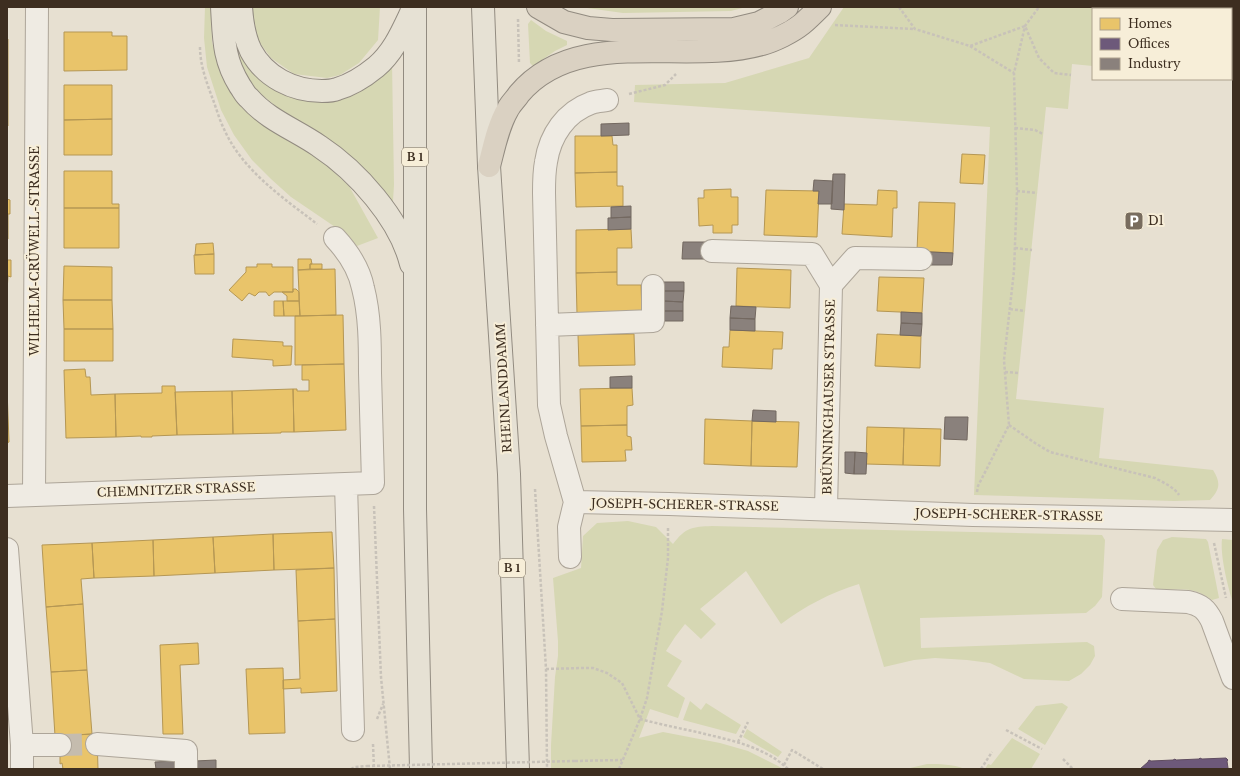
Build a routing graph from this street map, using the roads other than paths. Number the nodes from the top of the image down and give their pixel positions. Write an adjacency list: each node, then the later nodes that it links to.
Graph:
1 (37, 7): 20 (street, WILHELM-CRÜWELL-STRASSE)
2 (222, 7): 17 (main road)
3 (241, 7): 4 (main road)
4 (412, 7)
5 (415, 7): 17 (main road, B 1)
6 (483, 7): 11 (main road, RHEINLANDDAMM / B 1)
7 (538, 7): 8 (highway)
8 (787, 7)
9 (824, 16): 11 (highway)
10 (607, 100): 18 (street, JOSEPH-SCHERER-STRASSE)
11 (489, 166): 36 (main road, RHEINLANDDAMM / B 1)
12 (335, 238): 19 (street, CHEMNITZER STRASSE)
13 (712, 251): 15 (street)
14 (921, 259): 15 (street)
15 (832, 285): 23 (street, BRÜNNINGHAUSER STRASSE)
16 (653, 286): 18 (street)
17 (415, 307): 35 (main road, B 1)
18 (547, 325): 22 (street, JOSEPH-SCHERER-STRASSE)
19 (346, 484): 20 (street, CHEMNITZER STRASSE); 29 (street)
20 (34, 494): 21 (street, CHEMNITZER STRASSE)
21 (7, 496)
22 (575, 502): 23 (street, JOSEPH-SCHERER-STRASSE); 26 (street)
23 (826, 509): 24 (street, JOSEPH-SCHERER-STRASSE)
24 (1233, 520)
25 (7, 549): 31 (street)
26 (570, 557)
27 (1122, 599): 28 (street)
28 (1233, 678)
29 (353, 730)
30 (97, 744): 34 (street)
31 (22, 745): 32 (street); 33 (street)
32 (60, 745)
33 (22, 769)
34 (186, 769)
35 (421, 769)
36 (518, 769)

